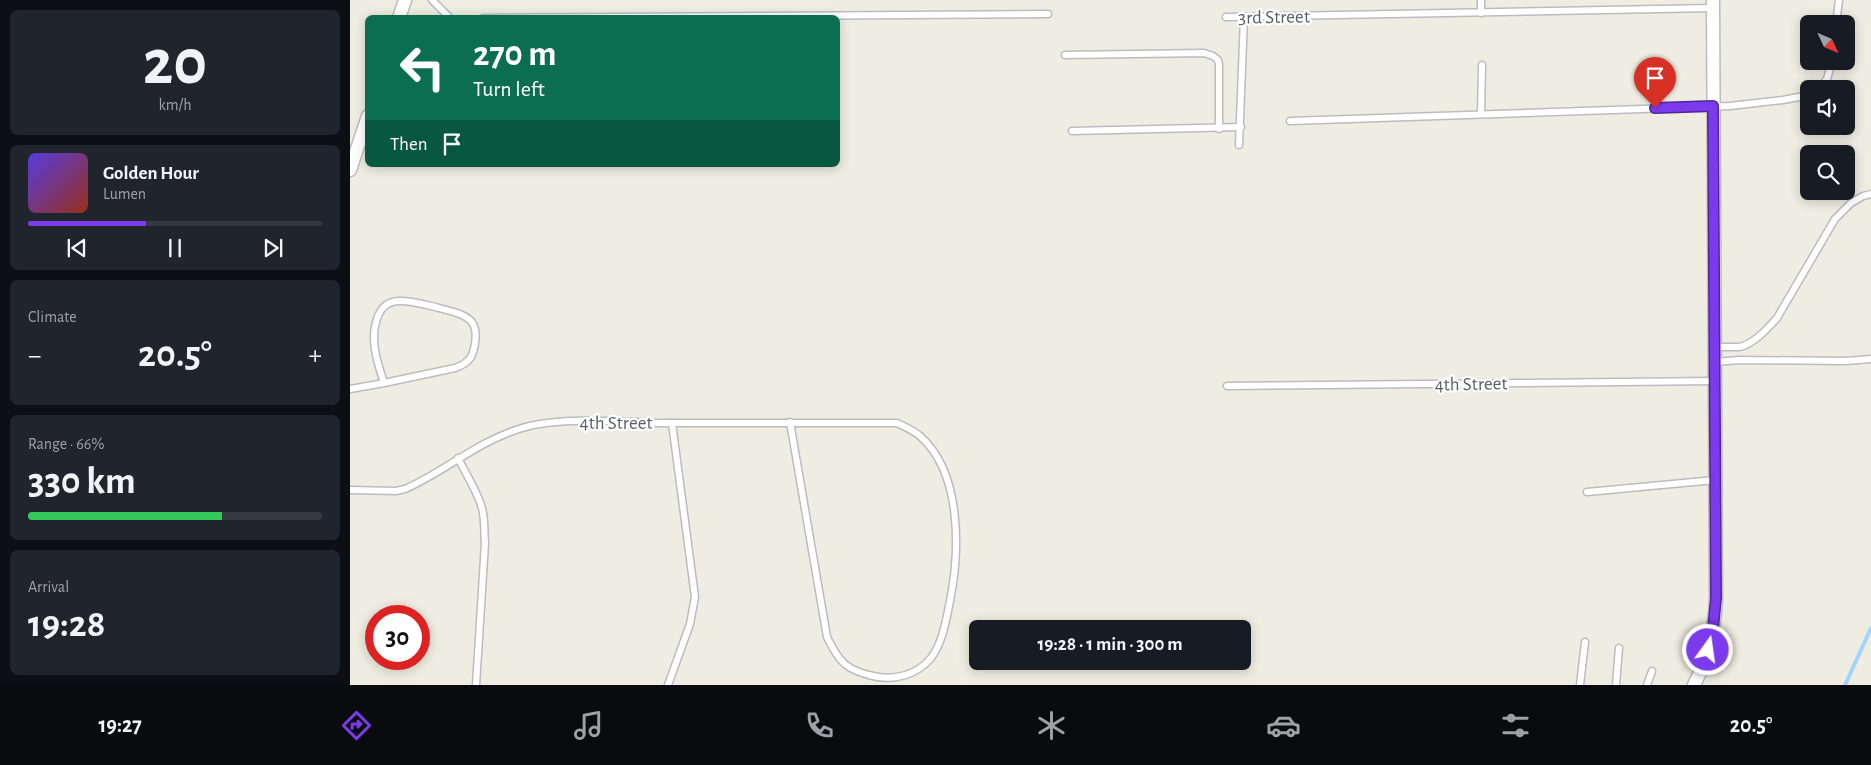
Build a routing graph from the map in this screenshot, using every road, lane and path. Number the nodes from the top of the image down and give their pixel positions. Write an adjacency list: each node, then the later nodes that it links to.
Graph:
1 (405, 0): 8 (street)
2 (432, 0): 9 (lane)
3 (1481, 0): 6 (lane)
4 (1839, 0): 11 (lane)
5 (1713, 4): 6 (lane, 3rd Street); 17 (street)
6 (1481, 13): 13 (lane, 3rd Street)
7 (1048, 14): 10 (lane)
8 (401, 15)
9 (447, 15)
10 (840, 15)
11 (1837, 15)
12 (1226, 17): 13 (lane, 3rd Street)
13 (1244, 17): 22 (lane)
14 (1065, 55): 21 (lane)
15 (1482, 65): 18 (lane)
16 (1800, 97): 17 (lane)
17 (1713, 106): 18 (lane); 27 (street)
18 (1481, 114): 19 (lane)
19 (1290, 121)
20 (365, 125): 25 (street)
21 (1219, 128): 22 (lane); 23 (lane)
22 (1240, 128): 24 (lane)
23 (1072, 131)
24 (1239, 145)
25 (350, 170)
26 (1871, 194): 27 (lane)
27 (1715, 346): 29 (street)
28 (1871, 359): 29 (lane)
29 (1715, 362): 30 (street)
30 (1715, 380): 32 (lane, 4th Street); 37 (street)
31 (384, 383): 31 (lane); 33 (lane)
32 (1227, 386)
33 (350, 389)
34 (790, 422): 34 (lane, 4th Street); 35 (lane, 4th Street)
35 (672, 423): 36 (lane, 4th Street); 44 (lane)
36 (458, 458): 38 (lane, 4th Street); 43 (lane)
37 (1715, 480): 39 (lane); 48 (street)
38 (350, 490)
39 (1587, 492)
40 (1585, 642): 45 (lane)
41 (1619, 648): 46 (lane)
42 (1652, 671): 47 (lane)
43 (476, 685)
44 (668, 685)
45 (1580, 685)
46 (1616, 685)
47 (1647, 685)
48 (1694, 685)

